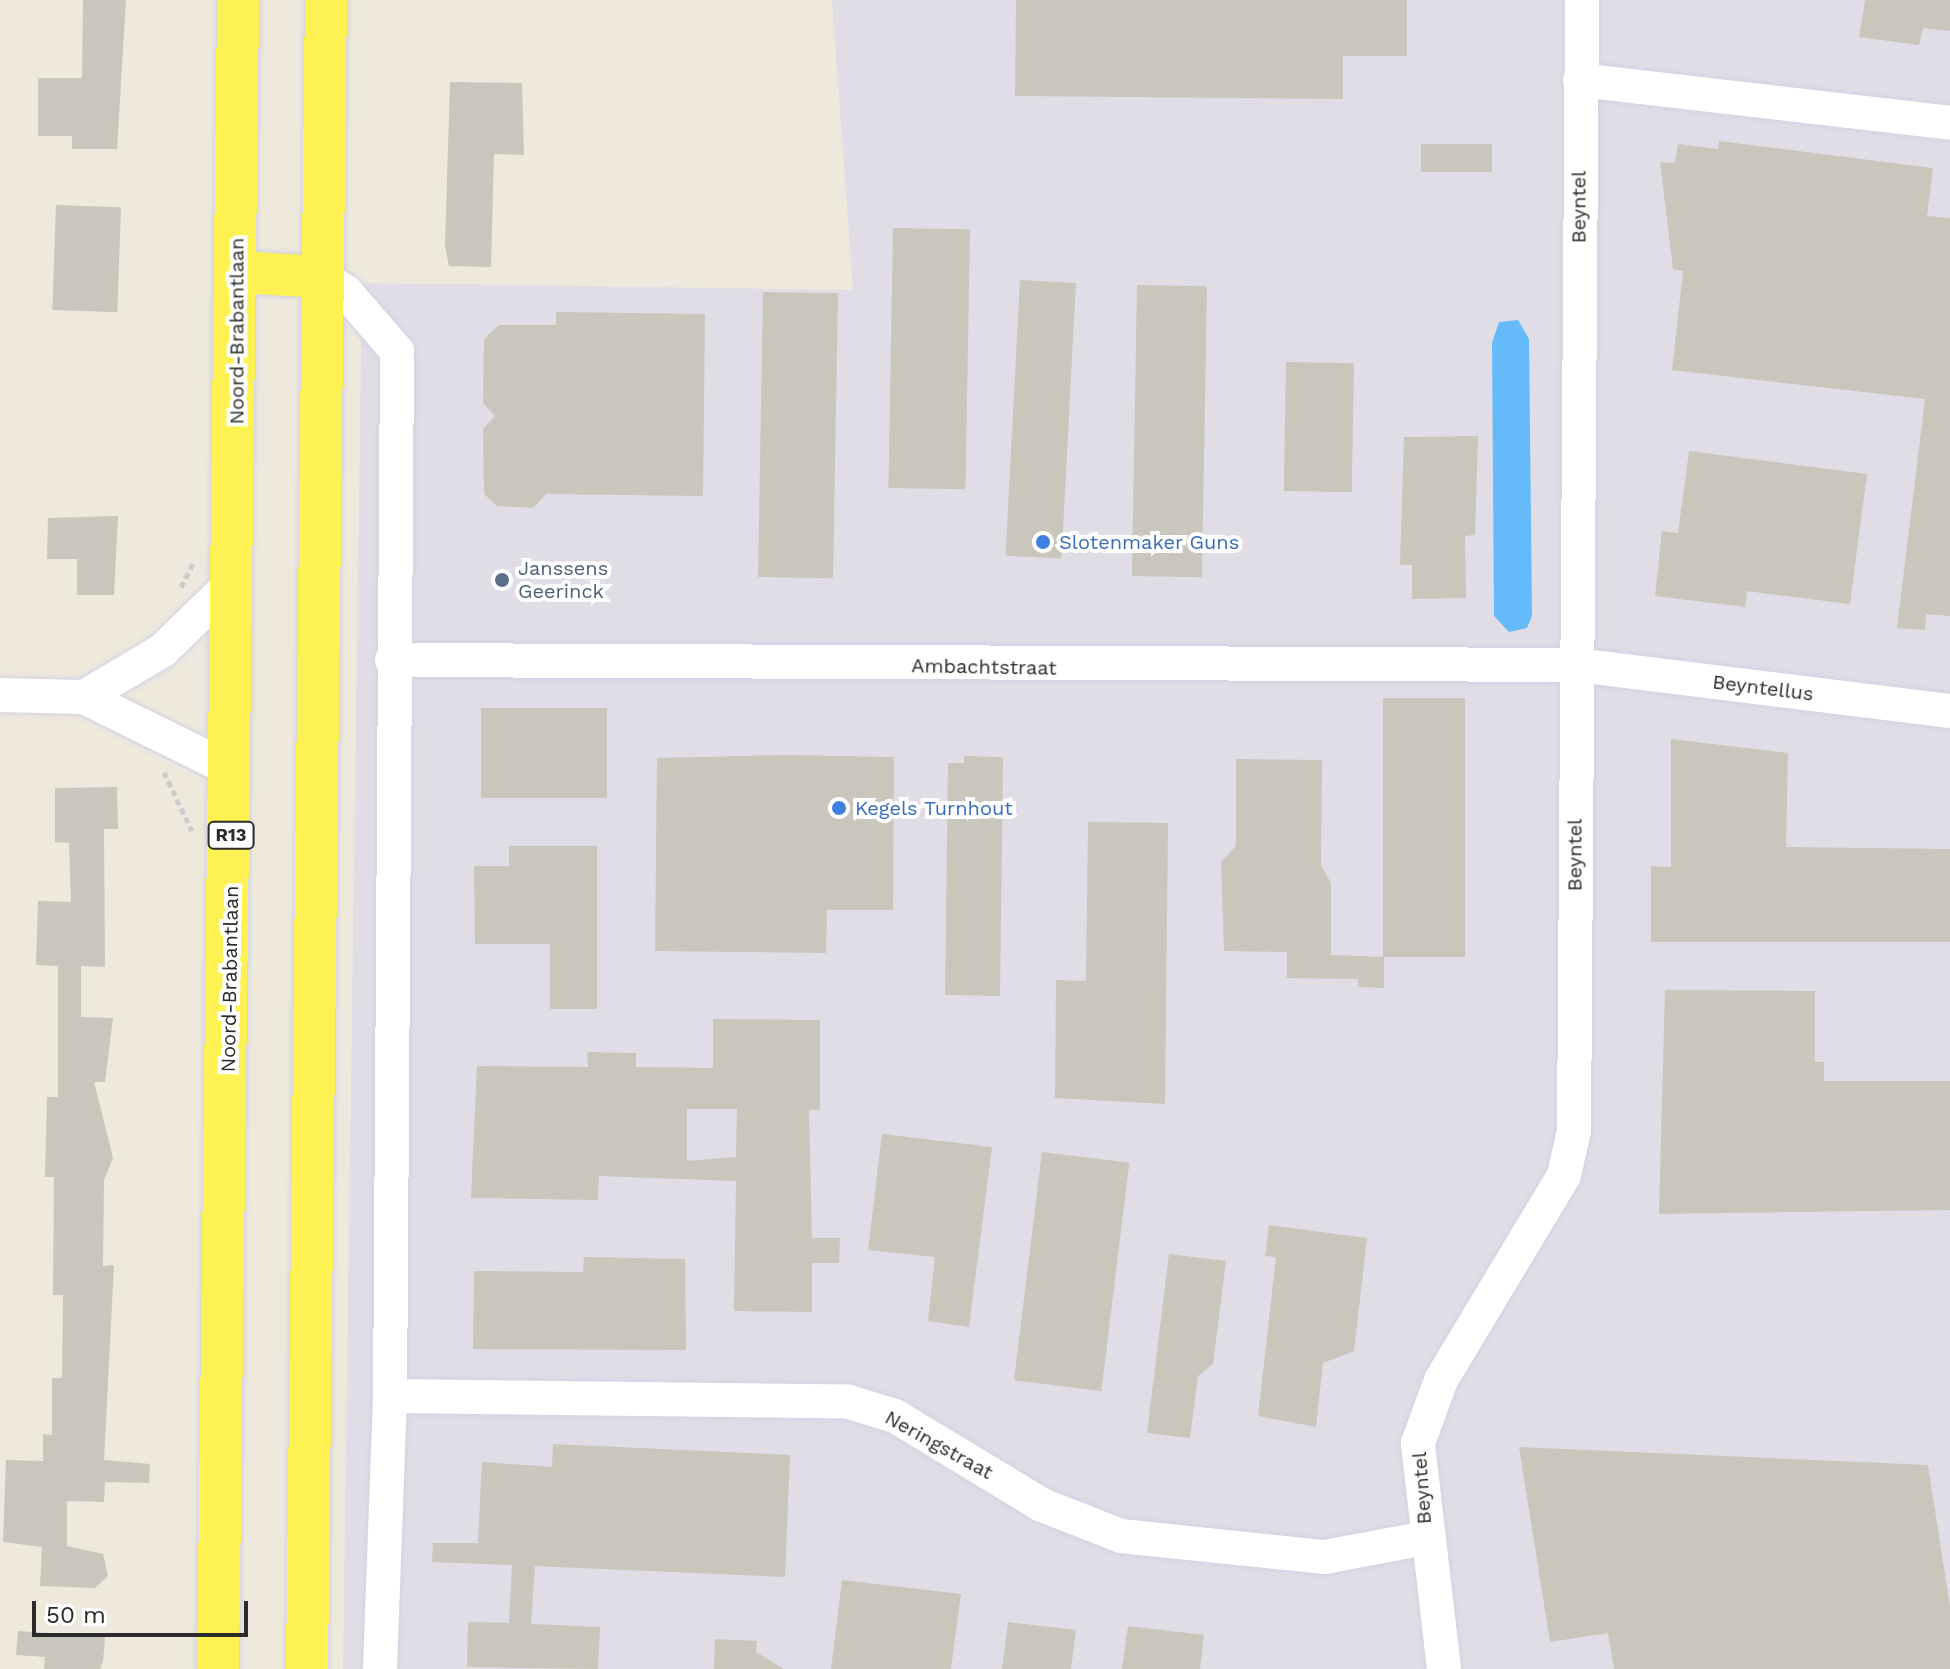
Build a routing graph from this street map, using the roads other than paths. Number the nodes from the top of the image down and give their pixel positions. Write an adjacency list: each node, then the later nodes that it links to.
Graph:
1 (238, 0): 6 (main road, Noord-Brabantlaan / R13)
2 (326, 0): 7 (main road)
3 (1582, 0): 4 (street, Beyntel)
4 (1580, 80): 5 (street); 10 (street, Beyntel)
5 (1950, 123)
6 (238, 272): 7 (main road); 8 (main road, Noord-Brabantlaan / R13)
7 (322, 277): 9 (street); 18 (main road)
8 (235, 580): 12 (street); 14 (main road, Noord-Brabantlaan / R13)
9 (392, 660): 10 (street, Ambachtstraat); 15 (street)
10 (1576, 665): 13 (street, Beyntellus); 16 (street, Beyntel)
11 (0, 695): 12 (street)
12 (84, 697): 14 (street)
13 (1950, 711)
14 (232, 770): 17 (main road, Noord-Brabantlaan / R13)
15 (390, 1396): 16 (street, Neringstraat); 19 (street)
16 (1426, 1538): 20 (street, Beyntel)
17 (218, 1669)
18 (307, 1669)
19 (380, 1669)
20 (1444, 1669)

